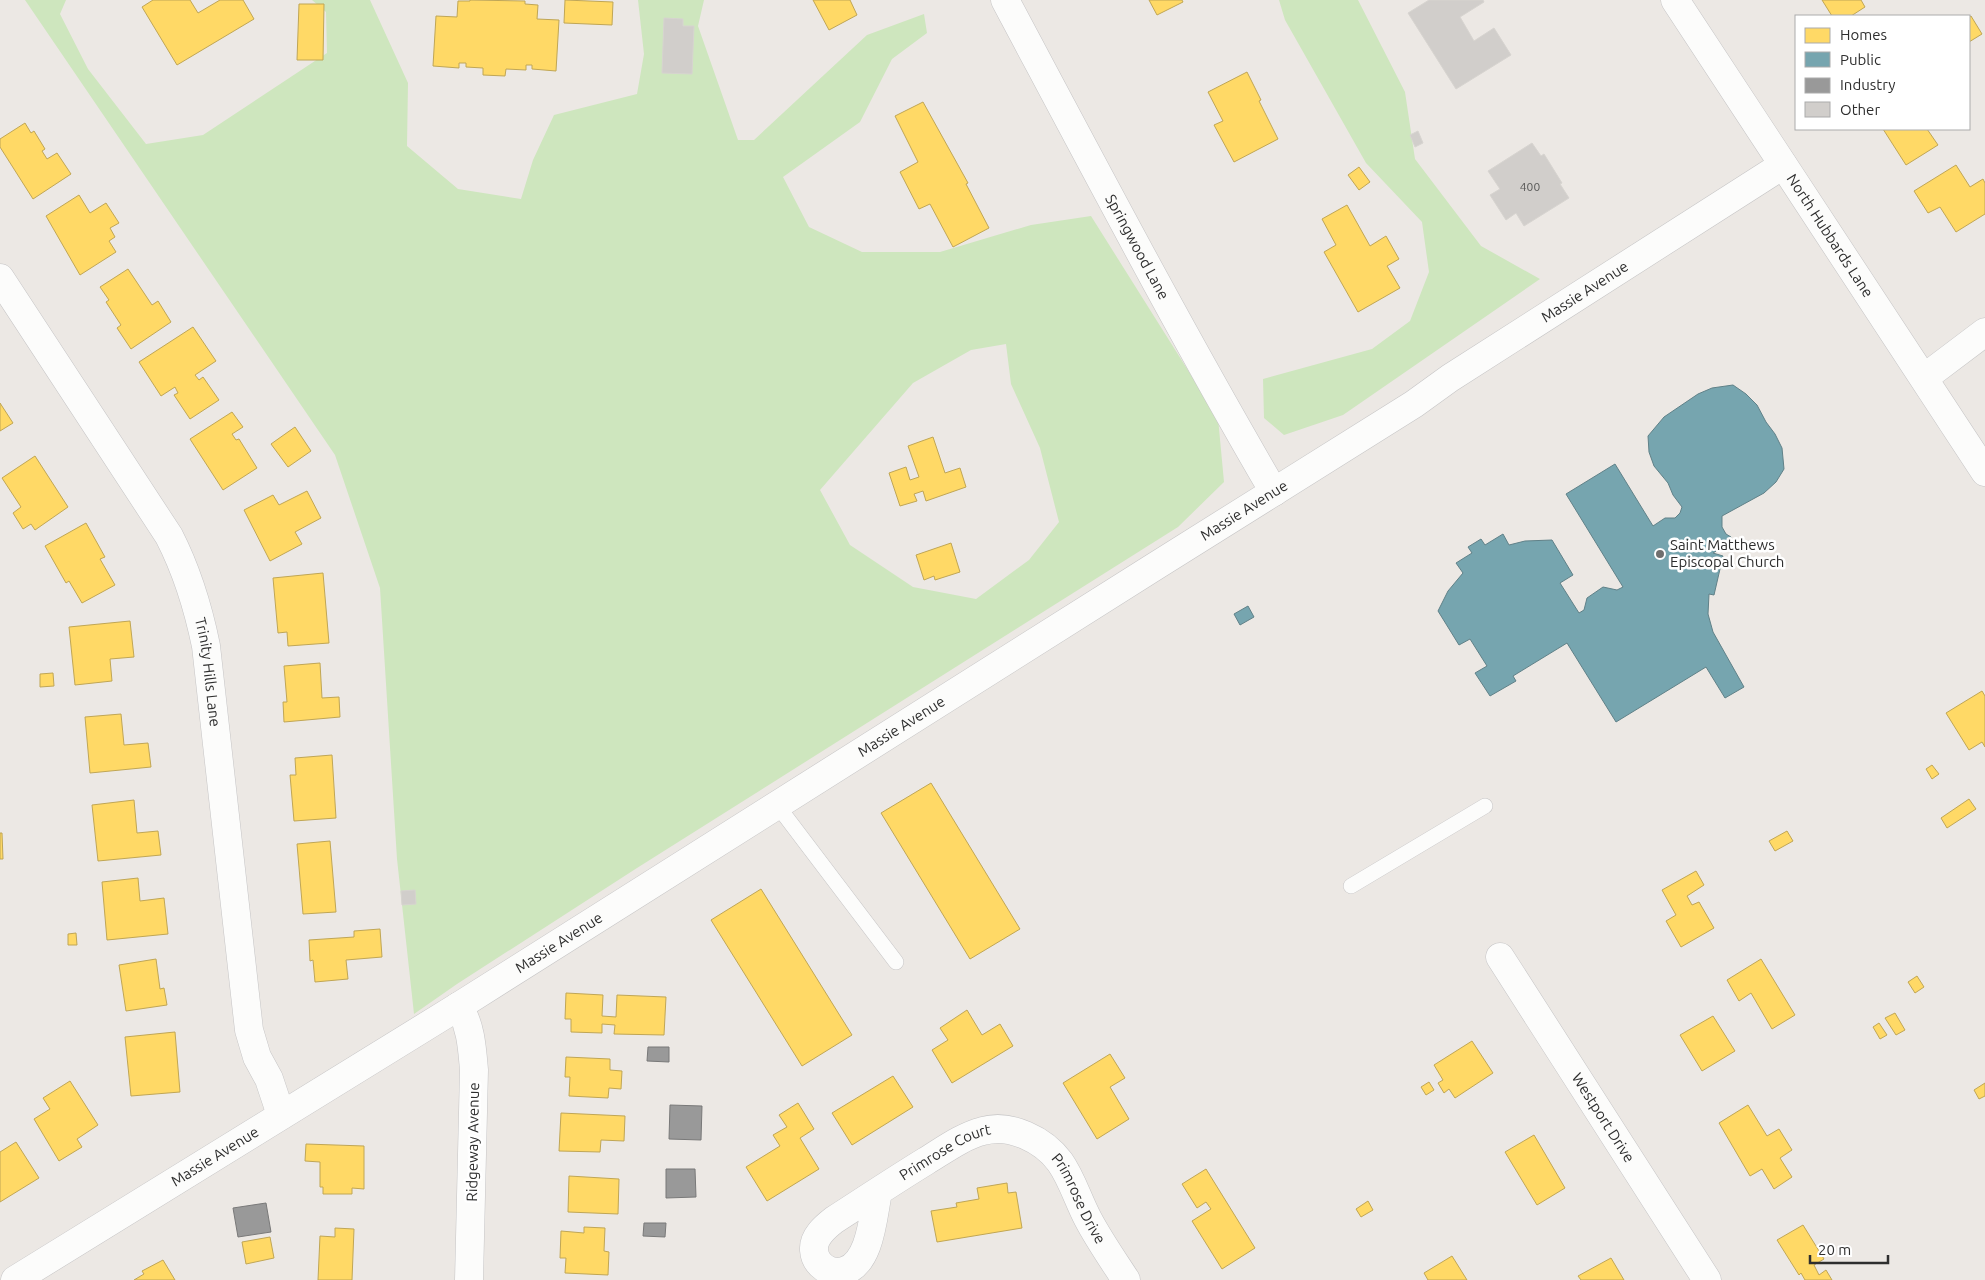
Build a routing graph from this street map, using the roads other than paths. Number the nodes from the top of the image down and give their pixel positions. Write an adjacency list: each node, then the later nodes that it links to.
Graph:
1 (1005, 0): 8 (street, Springwood Lane)
2 (1676, 0): 3 (street, North Hubbards Lane)
3 (1783, 165): 6 (street, North Hubbards Lane); 8 (street, Massie Avenue)
4 (0, 278): 15 (street, Trinity Hills Lane)
5 (1985, 332): 6 (street)
6 (1924, 378): 7 (street, North Hubbards Lane)
7 (1985, 472)
8 (1274, 492): 9 (street, Massie Avenue)
9 (777, 805): 13 (lane); 14 (street, Massie Avenue)
10 (1485, 806): 11 (lane)
11 (1351, 886)
12 (1500, 957): 21 (street, Westport Drive)
13 (896, 962)
14 (459, 1006): 15 (street, Massie Avenue); 19 (street, Ridgeway Avenue)
15 (281, 1115): 18 (street, Massie Avenue)
16 (1018, 1133): 17 (street, Primrose Court); 20 (street, Primrose Drive)
17 (878, 1192)
18 (16, 1280)
19 (469, 1280)
20 (1126, 1280)
21 (1707, 1280)

